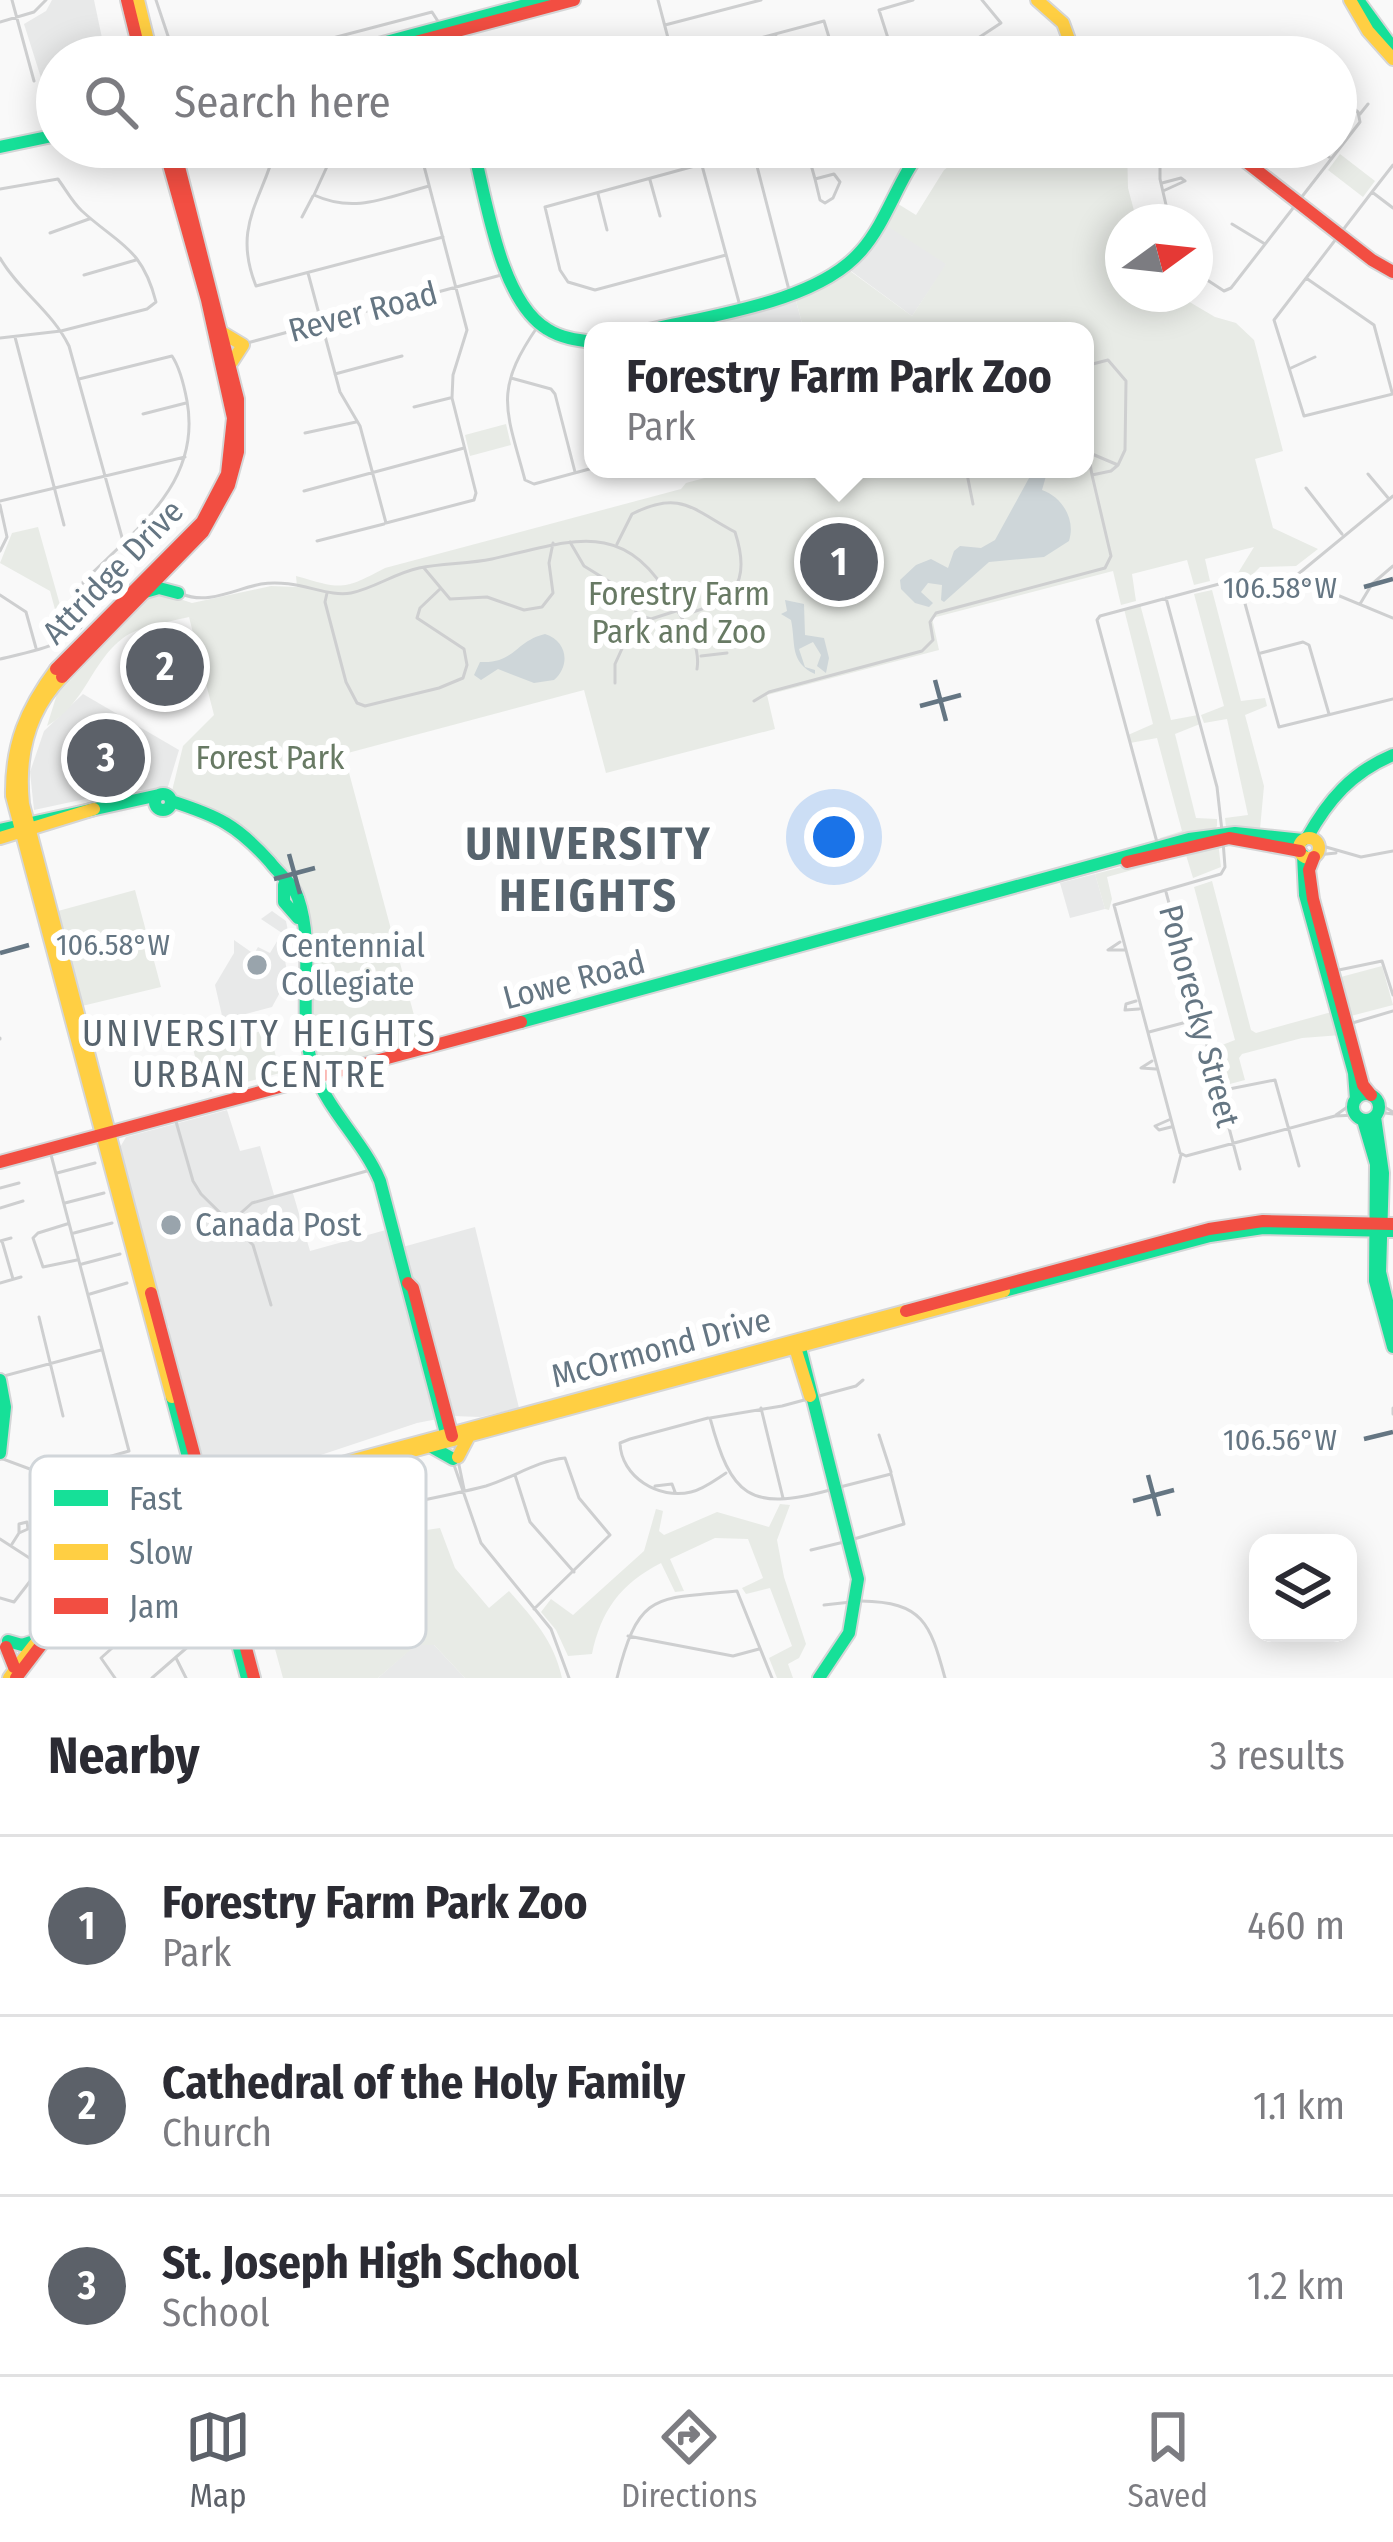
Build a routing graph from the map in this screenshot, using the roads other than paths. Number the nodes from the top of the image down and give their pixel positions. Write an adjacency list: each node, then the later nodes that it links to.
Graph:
1 (12, 0): 14 (street)
2 (46, 0): 14 (street)
3 (127, 0): 19 (main road)
4 (138, 0): 19 (main road)
5 (156, 0): 22 (street)
6 (544, 0): 18 (main road)
7 (574, 0): 17 (main road)
8 (658, 0): 16 (street)
9 (761, 0): 16 (street)
10 (913, 0): 31 (street)
11 (982, 0): 32 (street)
12 (1037, 0): 33 (main road)
13 (1354, 0): 34 (main road); 35 (main road)
14 (16, 17): 15 (street); 36 (street)
15 (0, 22)
16 (665, 25): 28 (street)
17 (460, 30): 18 (main road); 27 (main road)
18 (442, 31): 23 (street); 24 (main road); 25 (main road); 26 (main road)
19 (141, 32): 21 (main road)
20 (775, 34): 29 (street); 30 (street)
21 (142, 36)
22 (168, 36)
23 (340, 36)
24 (420, 36)
25 (430, 36)
26 (443, 36)
27 (456, 36)
28 (668, 36)
29 (768, 36)
30 (829, 36)
31 (887, 36)
32 (982, 36)
33 (1067, 36)
34 (1393, 49)
35 (1393, 59)
36 (34, 81)
37 (1369, 104): 38 (street)
38 (1359, 116): 39 (street)
39 (1357, 126)
40 (36, 137): 41 (main road)
41 (0, 147)
42 (1393, 165): 64 (street)
43 (170, 168): 100 (main road, Attridge Drive)
44 (179, 168): 95 (main road, Attridge Drive)
45 (267, 168): 83 (street)
46 (326, 168): 65 (street)
47 (424, 168): 60 (street)
48 (478, 168): 84 (main road)
49 (687, 168): 57 (street)
50 (703, 168): 78 (street)
51 (758, 168): 89 (street)
52 (812, 168): 58 (street)
53 (908, 168): 89 (main road)
54 (1160, 168): 59 (street)
55 (1254, 168): 66 (main road)
56 (1324, 168): 66 (street)
57 (650, 178): 63 (street); 69 (street)
58 (815, 179): 58 (street)
59 (1160, 184): 62 (street); 62 (street)
60 (429, 186): 65 (street); 76 (street)
61 (0, 189): 71 (street)
62 (1162, 191): 67 (street)
63 (597, 192): 73 (street); 78 (street)
64 (1372, 192): 68 (street); 75 (street)
65 (314, 195): 70 (street)
66 (1298, 202): 75 (main road); 77 (street)
67 (1165, 204)
68 (1393, 208)
69 (660, 216)
70 (302, 217)
71 (90, 218): 74 (street); 80 (street)
72 (1232, 224): 77 (street)
73 (607, 230)
74 (50, 233)
75 (1339, 234): 82 (main road); 86 (street)
76 (443, 237): 83 (street); 88 (street)
77 (1265, 244): 87 (street)
78 (726, 255): 90 (street)
79 (0, 258): 81 (street)
80 (138, 260): 85 (street); 94 (street)
81 (2, 267): 94 (street)
82 (1393, 272)
83 (308, 273): 92 (street)
84 (506, 274): 88 (street, Rever Road); 93 (main road)
85 (84, 275)
86 (1305, 277): 104 (street); 109 (street)
87 (1213, 284)
88 (456, 288): 92 (street, Rever Road); 110 (street)
89 (790, 292): 90 (main road)
90 (740, 306): 91 (main road)
91 (703, 322)
92 (321, 324): 99 (street, Rever Road); 106 (street)
93 (539, 325): 98 (main road); 107 (street)
94 (61, 331): 96 (street); 108 (street)
95 (222, 332): 99 (main road); 100 (main road, Attridge Drive)
96 (14, 335): 97 (street); 128 (street)
97 (0, 338)
98 (584, 341)
99 (243, 345): 100 (street, Rever Road); 105 (main road)
100 (223, 350): 105 (main road, Attridge Drive); 146 (main road, Attridge Drive)
101 (402, 356): 106 (street)
102 (1315, 357): 104 (street)
103 (1094, 364): 119 (street)
104 (1291, 368): 109 (street)
105 (231, 370): 143 (main road, Attridge Drive)
106 (335, 374): 114 (street)
107 (509, 377): 122 (street); 122 (street)
108 (79, 379): 111 (street); 123 (street)
109 (1393, 394)
110 (452, 398): 112 (street); 116 (street)
111 (188, 402): 113 (street); 118 (street)
112 (414, 407)
113 (143, 414)
114 (358, 422): 115 (street); 121 (street)
115 (305, 433)
116 (464, 448): 121 (street); 134 (street)
117 (1094, 454): 119 (street)
118 (186, 457): 123 (street); 138 (street)
119 (1118, 465): 125 (street)
120 (584, 470): 122 (street)
121 (372, 471): 130 (street); 134 (street)
122 (576, 472)
123 (104, 474): 128 (street); 138 (street)
124 (1368, 474): 131 (street)
125 (1094, 475)
126 (968, 478): 133 (street)
127 (1093, 478): 165 (street)
128 (54, 487): 132 (street); 135 (street)
129 (1306, 488): 136 (street)
130 (304, 490)
131 (1391, 498): 136 (street)
132 (0, 503): 142 (street)
133 (973, 505)
134 (386, 523): 139 (street)
135 (64, 525)
136 (1343, 535): 153 (street)
137 (570, 540): 140 (street); 141 (street); 155 (street)
138 (123, 541): 157 (street)
139 (317, 541)
140 (553, 542): 145 (street); 147 (street)
141 (617, 545): 154 (street); 154 (street)
142 (0, 551)
143 (172, 564): 146 (main road, Attridge Drive); 150 (main road)
144 (1393, 566): 153 (street)
145 (422, 567): 147 (street); 148 (street)
146 (156, 575): 149 (main road, Attridge Drive); 150 (street); 168 (main road, Attridge Drive)
147 (440, 589): 148 (street)
148 (327, 591): 150 (street)
149 (144, 592): 150 (main road); 168 (main road, Attridge Drive)
150 (178, 593)
151 (0, 595): 157 (street)
152 (1166, 598): 159 (street); 172 (street); 176 (street)
153 (1360, 604): 156 (street)
154 (679, 613): 155 (street); 160 (street)
155 (637, 615): 163 (street)
156 (1393, 618)
157 (37, 649): 161 (street)
158 (727, 653): 160 (street)
159 (1258, 654): 166 (street); 166 (street)
160 (699, 657): 162 (street)
161 (0, 659)
162 (697, 670)
163 (615, 683)
164 (1393, 699): 166 (street)
165 (754, 700)
166 (1330, 716)
167 (1393, 755): 173 (main road)
168 (17, 805): 169 (main road); 170 (main road, Attridge Drive); 171 (main road)
169 (51, 821): 170 (main road); 174 (main road); 191 (main road)
170 (22, 828): 171 (main road); 174 (main road, Attridge Drive)
171 (0, 833): 174 (main road)
172 (1223, 836): 173 (main road, Lowe Road); 176 (main road, Lowe Road); 177 (street)
173 (1310, 848): 175 (street); 180 (main road)
174 (28, 850): 194 (main road, Attridge Drive)
175 (1393, 850)
176 (1160, 851): 191 (main road, Lowe Road)
177 (1166, 890): 178 (street); 186 (street, Pohorecky Street)
178 (1123, 941): 179 (street); 179 (street)
179 (1125, 950): 183 (street)
180 (1330, 972): 181 (street); 187 (main road)
181 (1392, 984): 182 (street)
182 (1393, 995)
183 (1139, 1000): 184 (street); 184 (street)
184 (1141, 1009): 188 (street)
185 (1393, 1011): 187 (street)
186 (1199, 1018): 188 (street); 192 (street, Pohorecky Street)
187 (1344, 1025): 193 (main road)
188 (1148, 1032): 189 (street)
189 (1155, 1060): 190 (street); 190 (street)
190 (1158, 1069): 197 (street)
191 (317, 1078): 195 (main road, Lowe Road); 209 (main road)
192 (1220, 1091): 199 (street); 202 (street, Pohorecky Street)
193 (1372, 1109): 196 (street); 196 (street); 216 (main road)
194 (98, 1113): 200 (main road); 201 (main road, Attridge Drive); 203 (main road)
195 (174, 1116): 200 (main road, Lowe Road); 220 (street)
196 (1335, 1116): 199 (street)
197 (1171, 1119): 198 (street); 198 (street)
198 (1173, 1127): 205 (street)
199 (1289, 1128): 202 (street); 208 (street)
200 (124, 1130): 201 (main road)
201 (106, 1143): 203 (main road); 257 (main road, Attridge Drive)
202 (1233, 1143): 205 (street); 210 (street, Pohorecky Street)
203 (67, 1144): 204 (main road)
204 (50, 1149): 206 (main road); 211 (street)
205 (1181, 1154): 212 (street)
206 (0, 1162)
207 (95, 1163): 211 (street)
208 (1299, 1166)
209 (376, 1169): 220 (street); 248 (main road)
210 (1240, 1169)
211 (56, 1173): 218 (street)
212 (1174, 1182)
213 (19, 1184): 214 (street)
214 (0, 1188)
215 (104, 1193): 218 (street)
216 (1379, 1200): 223 (main road); 224 (main road)
217 (23, 1201): 219 (street)
218 (64, 1204): 222 (street)
219 (0, 1208)
220 (231, 1222): 235 (street)
221 (112, 1223): 225 (street)
222 (69, 1224): 225 (street); 229 (street)
223 (1348, 1225): 224 (main road, McOrmond Drive); 224 (main road); 238 (main road, McOrmond Drive); 239 (main road, McOrmond Drive)
224 (1384, 1231): 237 (main road); 240 (main road)
225 (72, 1234): 229 (street)
226 (11, 1238): 227 (street)
227 (1, 1241): 231 (street)
228 (120, 1253): 229 (street)
229 (80, 1262): 234 (street)
230 (21, 1277): 231 (street)
231 (13, 1280): 232 (street)
232 (0, 1283)
233 (128, 1283): 234 (street)
234 (88, 1294): 241 (street)
235 (271, 1305)
236 (39, 1317): 243 (street)
237 (1393, 1326)
238 (817, 1342): 239 (main road, McOrmond Drive); 242 (main road)
239 (793, 1345): 242 (main road); 251 (main road, McOrmond Drive)
240 (1393, 1347)
241 (103, 1350): 243 (street); 256 (street)
242 (802, 1363): 246 (main road)
243 (52, 1364): 244 (street); 249 (street)
244 (0, 1378): 255 (main road)
245 (863, 1380): 246 (street)
246 (811, 1398): 247 (street); 265 (main road)
247 (761, 1408): 250 (street); 270 (street)
248 (444, 1413): 251 (main road); 252 (main road); 254 (main road)
249 (63, 1416)
250 (710, 1418): 261 (street); 264 (street)
251 (475, 1429): 252 (main road, McOrmond Drive); 259 (main road)
252 (449, 1436): 254 (main road, McOrmond Drive); 259 (street)
253 (879, 1436): 263 (street)
254 (428, 1443): 258 (main road, McOrmond Drive); 259 (main road)
255 (0, 1455): 260 (street)
256 (114, 1456)
257 (191, 1456)
258 (379, 1456)
259 (455, 1458): 266 (street)
260 (30, 1468)
261 (727, 1472): 268 (street); 270 (street)
262 (514, 1474): 266 (street); 278 (street); 278 (street)
263 (891, 1474): 265 (street); 274 (street)
264 (651, 1487): 267 (street); 268 (street)
265 (836, 1489): 270 (street); 274 (main road)
266 (464, 1491): 269 (street); 283 (street)
267 (665, 1492): 268 (street); 271 (street)
268 (676, 1494)
269 (426, 1498)
270 (784, 1500)
271 (661, 1502)
272 (20, 1533): 275 (street)
273 (0, 1539): 275 (street)
274 (849, 1540): 276 (street); 281 (main road)
275 (10, 1546): 277 (street)
276 (811, 1550)
277 (30, 1558)
278 (574, 1572): 283 (street)
279 (30, 1581): 280 (street)
280 (0, 1598)
281 (857, 1602): 282 (street); 302 (main road); 303 (street)
282 (824, 1605)
283 (534, 1609): 299 (street)
284 (628, 1636): 291 (street); 291 (street); 300 (street)
285 (3, 1642): 292 (street); 294 (main road)
286 (32, 1648): 292 (main road, McOrmond Drive)
287 (36, 1648): 292 (main road, McOrmond Drive)
288 (112, 1648): 295 (street)
289 (187, 1648): 293 (street)
290 (242, 1648): 298 (main road, Attridge Drive)
291 (761, 1649): 301 (street)
292 (26, 1658): 294 (main road, McOrmond Drive)
293 (176, 1658): 296 (street); 297 (street)
294 (12, 1676)
295 (115, 1678)
296 (152, 1678)
297 (186, 1678)
298 (250, 1678)
299 (569, 1678)
300 (617, 1678)
301 (772, 1678)
302 (819, 1678)
303 (945, 1678)

